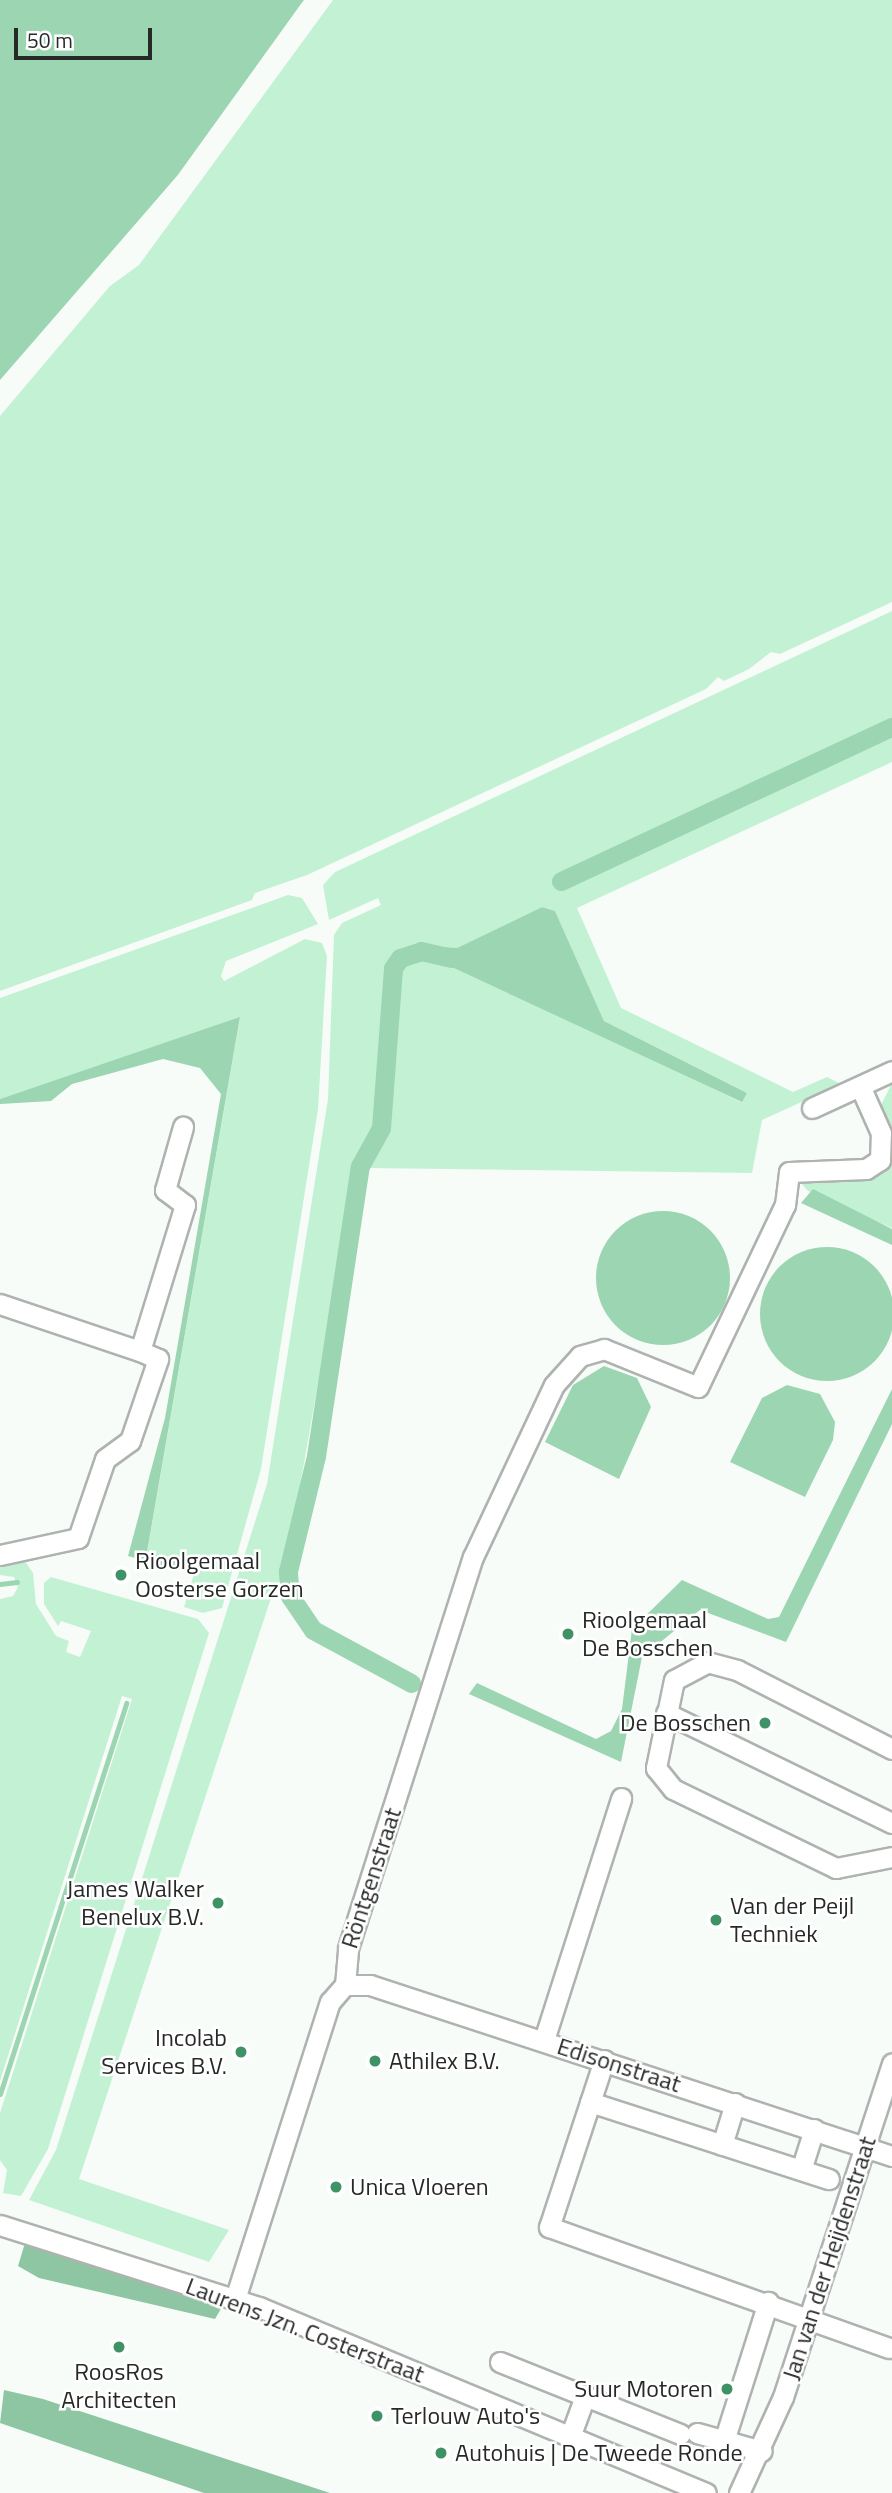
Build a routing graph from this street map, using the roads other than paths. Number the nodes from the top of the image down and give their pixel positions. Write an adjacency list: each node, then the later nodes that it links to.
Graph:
1 (892, 1071): 2 (street)
2 (860, 1086): 3 (street); 13 (street, Röntgenstraat)
3 (812, 1108)
4 (183, 1127): 6 (street)
5 (0, 1304): 6 (street)
6 (140, 1352): 7 (street)
7 (0, 1555)
8 (666, 1713): 9 (street); 11 (street); 12 (street)
9 (892, 1749)
10 (621, 1798): 14 (street)
11 (892, 1823)
12 (892, 1857)
13 (345, 1985): 14 (street, Edisonstraat); 26 (street, Röntgenstraat)
14 (544, 2040): 15 (street, Edisonstraat)
15 (604, 2060): 17 (street); 18 (street, Edisonstraat)
16 (892, 2063): 21 (street, Jan van der Heijdenstraat)
17 (590, 2102): 20 (street); 27 (street)
18 (735, 2103): 19 (street, Edisonstraat); 20 (street)
19 (814, 2129): 21 (street, Edisonstraat); 23 (street)
20 (722, 2145): 23 (street)
21 (865, 2146): 22 (street, Edisonstraat); 28 (street, Jan van der Heijdenstraat)
22 (892, 2156)
23 (802, 2170): 24 (street)
24 (829, 2179)
25 (8, 2227): 26 (street, Laurens Jzn. Costerstraat)
26 (235, 2299): 32 (street, Laurens Jzn. Costerstraat)
27 (768, 2302): 28 (street); 33 (street)
28 (809, 2322): 29 (street); 34 (street, Jan van der Heijdenstraat)
29 (889, 2348)
30 (500, 2362): 31 (street)
31 (585, 2396): 32 (street); 33 (street)
32 (570, 2437): 35 (street, Laurens Jzn. Costerstraat)
33 (724, 2441): 34 (street)
34 (762, 2451): 37 (street, Jan van der Heijdenstraat); 38 (street, Jan van der Heijdenstraat)
35 (682, 2488): 36 (street, Laurens Jzn. Costerstraat)
36 (706, 2493)
37 (739, 2493)
38 (757, 2493)

